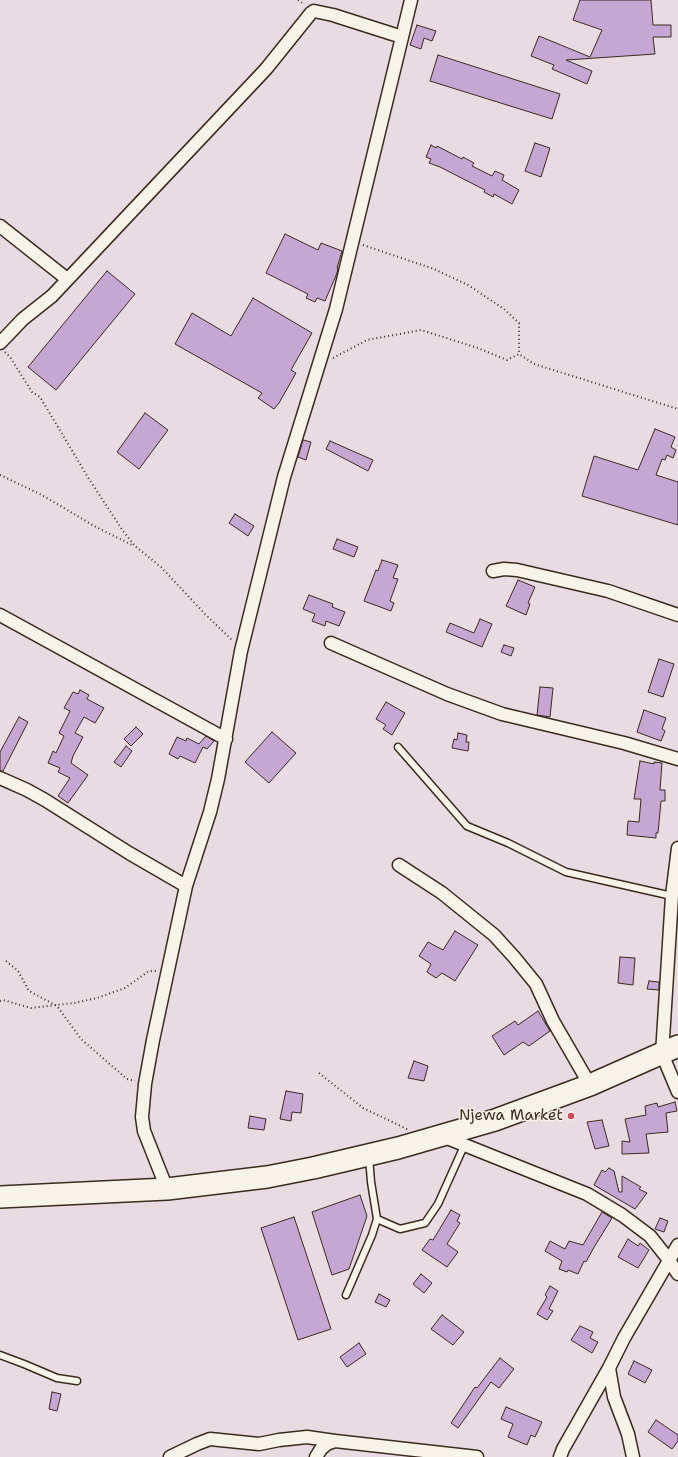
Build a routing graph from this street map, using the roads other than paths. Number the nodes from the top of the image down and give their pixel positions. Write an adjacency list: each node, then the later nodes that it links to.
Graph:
1 (411, 0): 2 (street)
2 (402, 37): 4 (street); 10 (street)
3 (0, 226): 4 (street)
4 (67, 279): 5 (street)
5 (0, 343)
6 (493, 571): 8 (street)
7 (0, 615): 10 (street)
8 (678, 615)
9 (331, 643): 12 (street)
10 (226, 739): 16 (street)
11 (398, 747): 17 (lane)
12 (678, 759)
13 (0, 778): 16 (street)
14 (678, 848): 17 (street)
15 (399, 865): 19 (street)
16 (186, 886): 24 (street)
17 (672, 896): 18 (street)
18 (670, 1050): 19 (highway); 20 (street)
19 (590, 1085): 21 (highway)
20 (678, 1092)
21 (442, 1136): 22 (street); 23 (highway)
22 (464, 1146): 26 (lane); 28 (street)
23 (368, 1156): 24 (highway); 26 (lane)
24 (167, 1189): 25 (highway)
25 (0, 1197)
26 (377, 1219): 30 (lane)
27 (678, 1245): 28 (street)
28 (669, 1260): 29 (street); 32 (street)
29 (678, 1274)
30 (346, 1295)
31 (0, 1355): 33 (lane)
32 (608, 1368): 38 (street); 39 (street)
33 (77, 1381)
34 (335, 1441): 35 (street); 36 (street); 37 (street)
35 (170, 1457)
36 (316, 1457)
37 (477, 1457)
38 (560, 1457)
39 (633, 1457)

